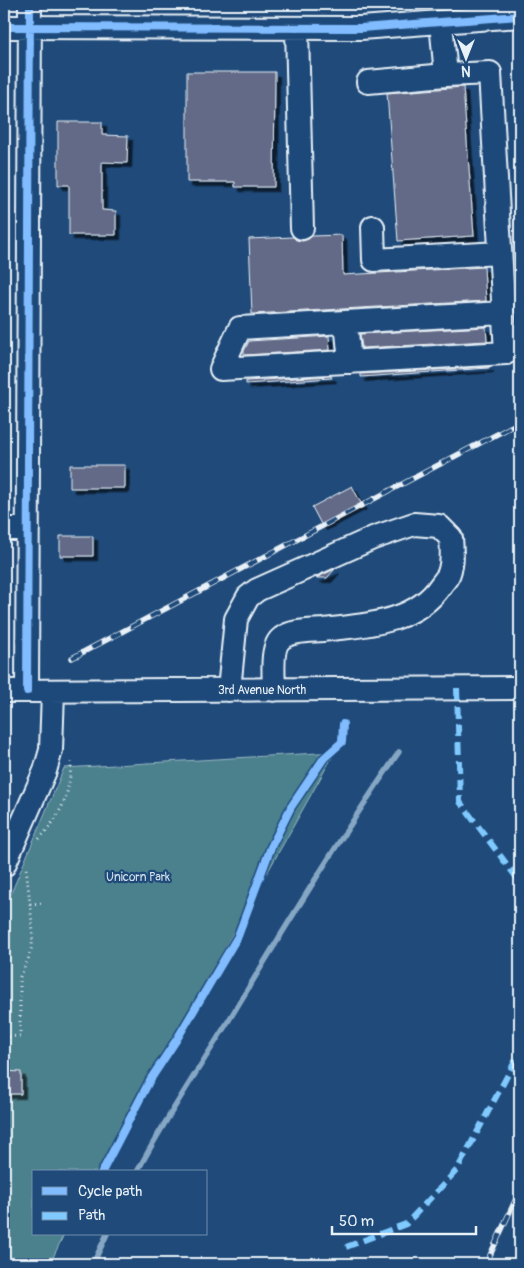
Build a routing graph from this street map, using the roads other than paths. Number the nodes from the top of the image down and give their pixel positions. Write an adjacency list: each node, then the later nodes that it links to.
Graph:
1 (30, 4): 5 (street)
2 (520, 16): 3 (street)
3 (442, 22): 6 (street); 7 (street)
4 (4, 27): 5 (street)
5 (31, 28): 6 (street); 16 (street)
6 (297, 29): 10 (street)
7 (446, 75): 8 (street); 11 (street)
8 (368, 82)
9 (373, 227): 11 (street)
10 (302, 228)
11 (500, 253): 12 (street)
12 (503, 313): 13 (street); 14 (street)
13 (346, 322): 14 (street); 14 (street)
14 (350, 362)
15 (4, 529): 16 (street)
16 (28, 529): 20 (street)
17 (520, 688): 19 (street, 3rd Avenue North)
18 (229, 690): 19 (street, 3rd Avenue North); 19 (street); 21 (street, 3rd Avenue North)
19 (274, 690)
20 (26, 691): 21 (street, 3rd Avenue North); 22 (street, 3rd Avenue North)
21 (53, 691): 23 (street)
22 (4, 692)
23 (15, 863)

